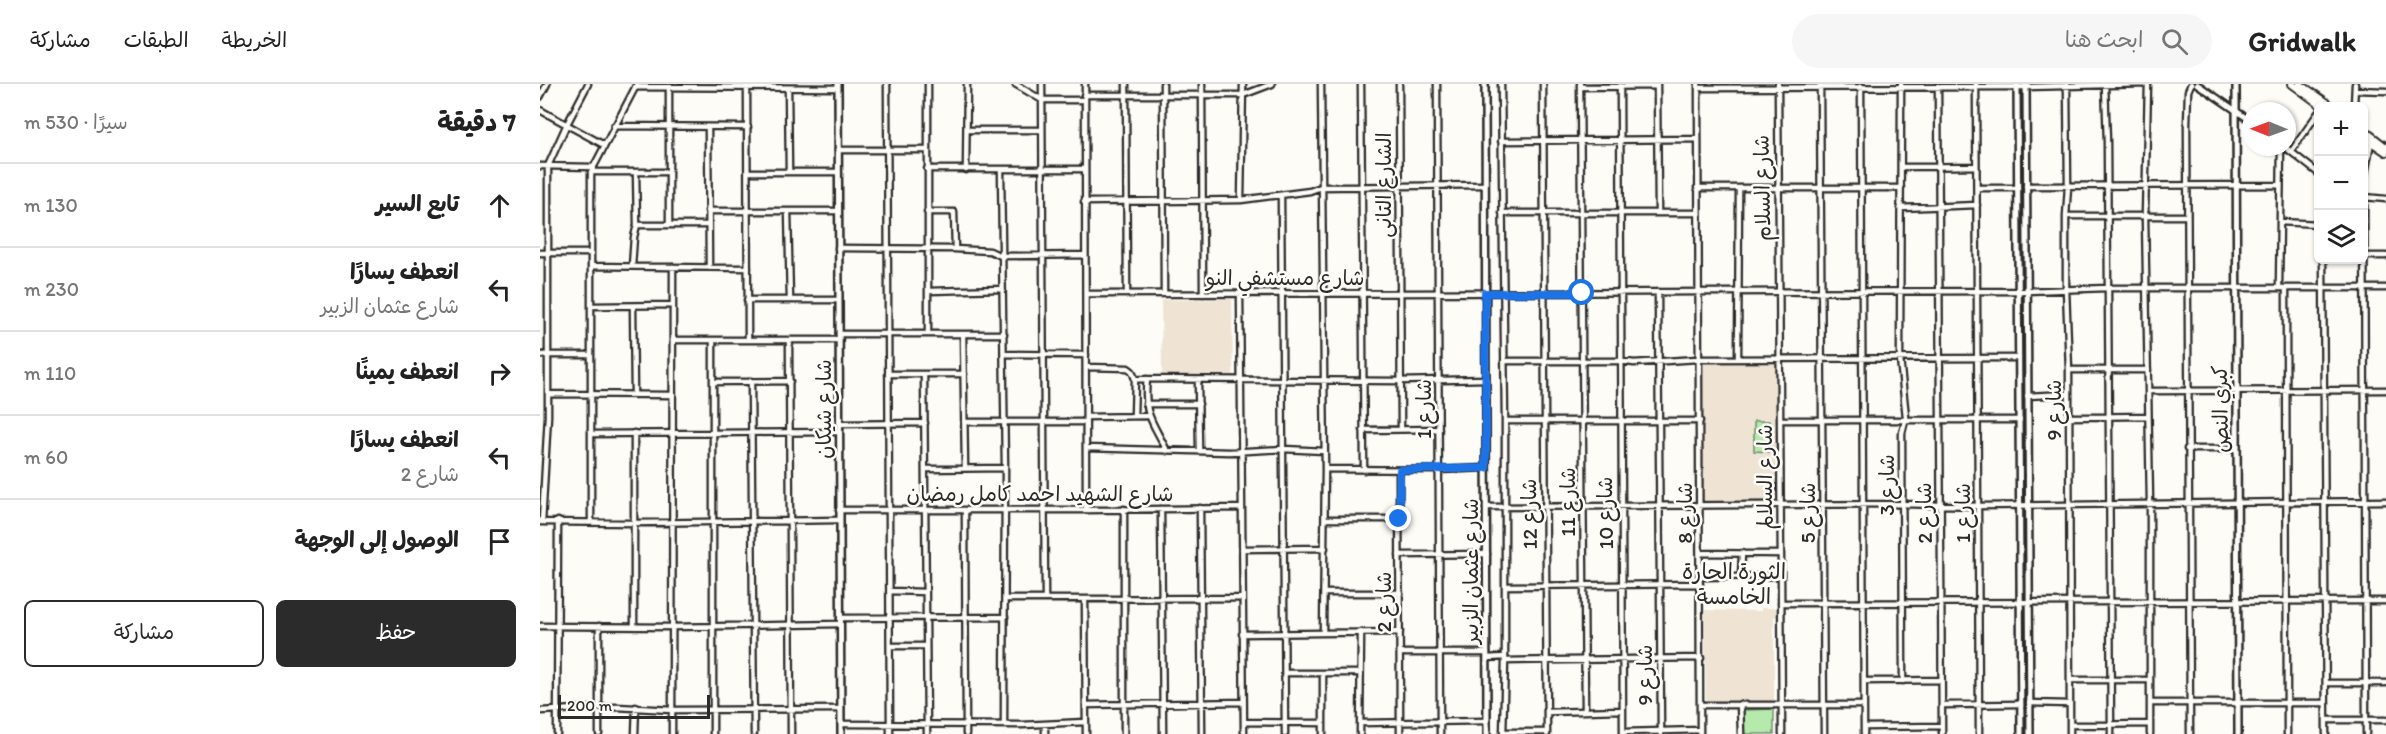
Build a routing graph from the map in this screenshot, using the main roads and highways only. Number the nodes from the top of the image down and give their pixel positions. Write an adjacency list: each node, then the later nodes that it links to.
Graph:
1 (2292, 84): 3 (main road)
2 (2300, 84): 4 (main road)
3 (2317, 102)
4 (2326, 102)
5 (2368, 133): 7 (main road)
6 (2368, 140): 8 (main road)
7 (2386, 147)
8 (2386, 153)

